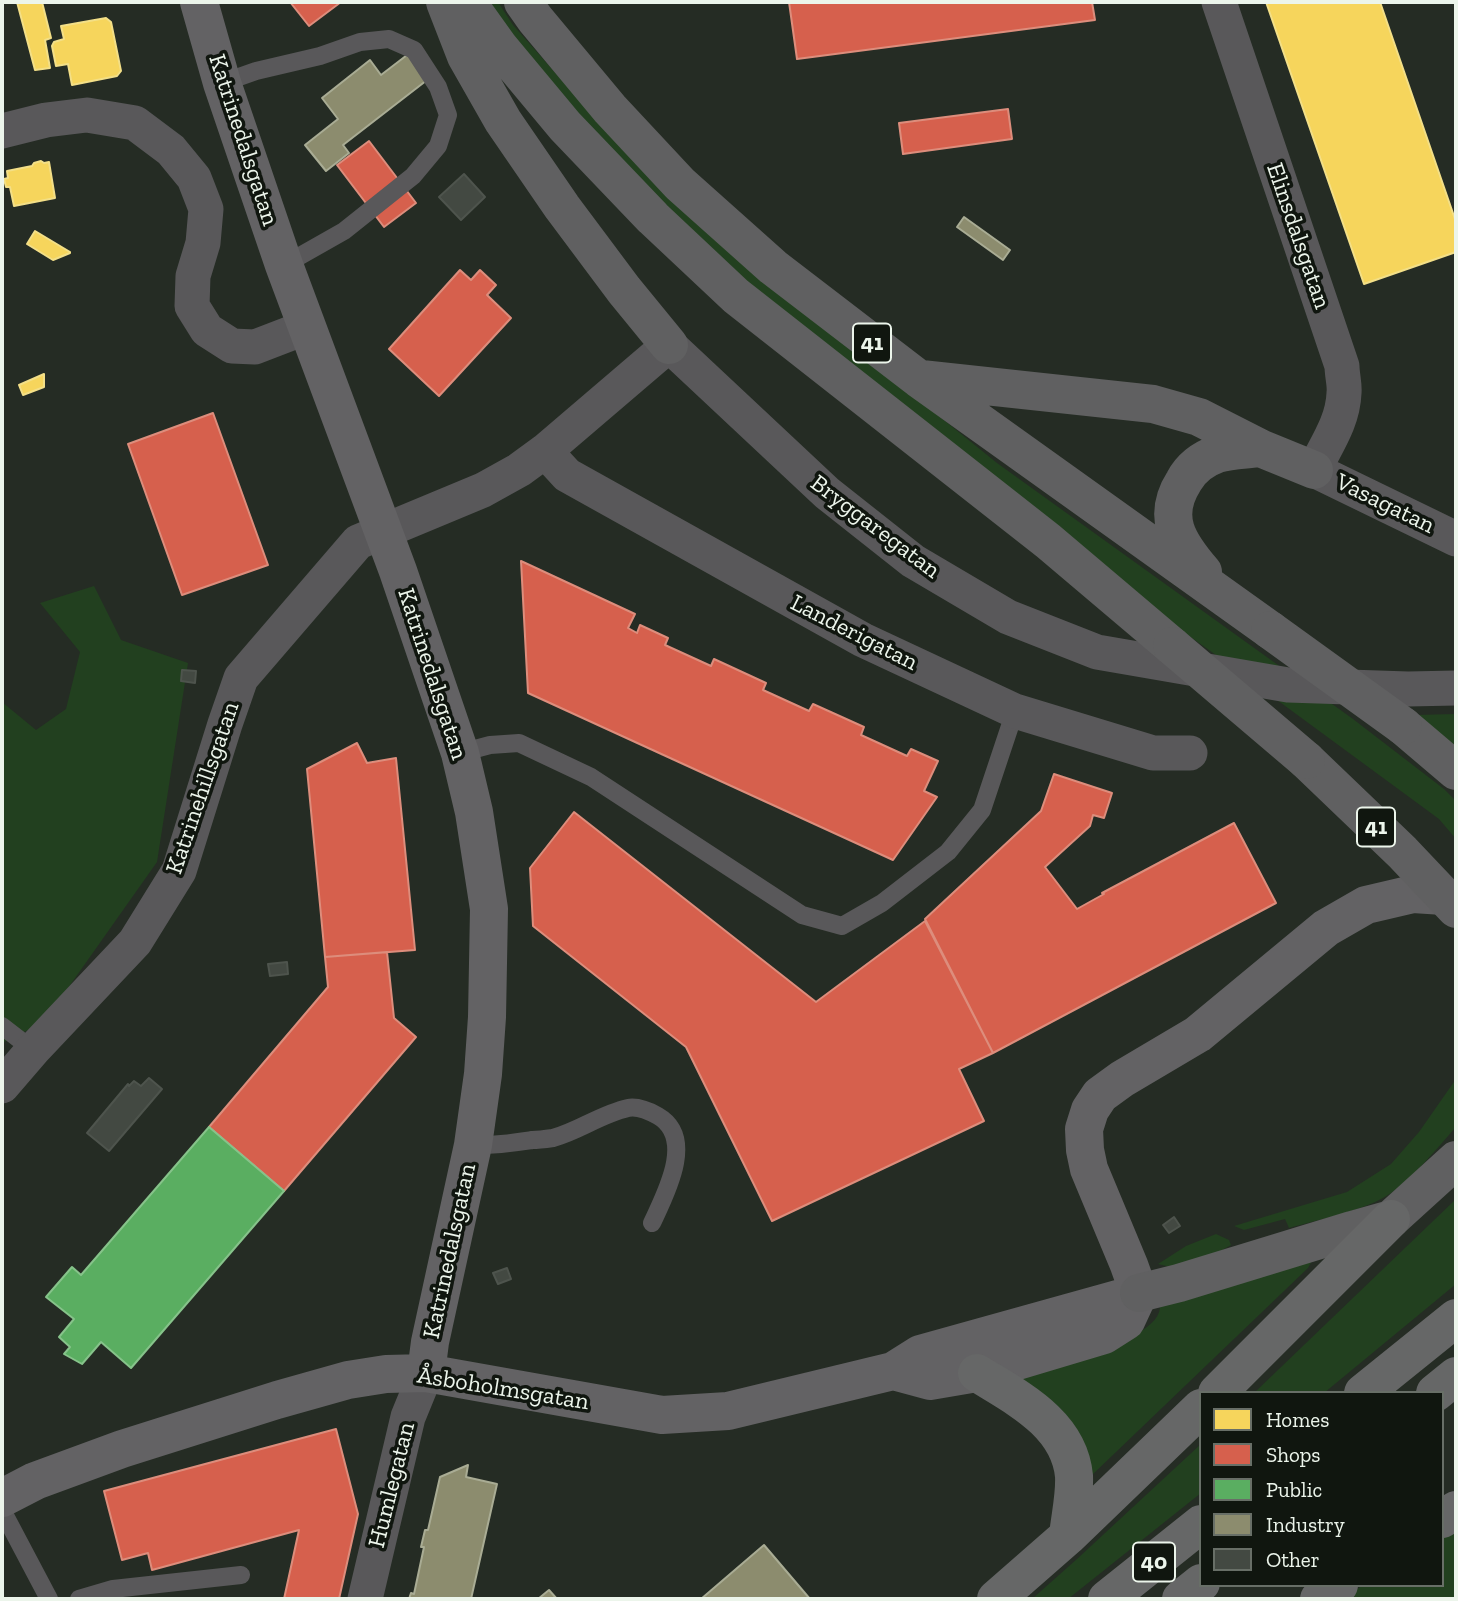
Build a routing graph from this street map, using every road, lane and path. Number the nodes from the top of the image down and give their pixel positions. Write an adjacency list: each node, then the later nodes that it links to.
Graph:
1 (199, 2): 6 (street, Katrinedalsgatan)
2 (445, 2): 10 (main road)
3 (467, 2): 23 (main road, 41, bridge)
4 (523, 2): 11 (main road, 41)
5 (1219, 2): 14 (street, Elinsdalsgatan)
6 (222, 83): 8 (street, Katrinedalsgatan); 8 (lane)
7 (2, 131): 9 (street)
8 (284, 265): 9 (street, Katrinedalsgatan)
9 (307, 327): 15 (street, Katrinedalsgatan)
10 (669, 345): 13 (street); 18 (street, Bryggaregatan)
11 (919, 379): 12 (main road); 17 (main road, 41)
12 (1260, 449): 14 (main road); 17 (main road)
13 (545, 451): 15 (street); 19 (street, Landerigatan)
14 (1314, 470): 16 (street, Vasagatan)
15 (384, 532): 20 (street, Katrinedalsgatan); 25 (street, Katrinehillsgatan)
16 (1456, 539)
17 (1225, 598): 22 (main road, 41, bridge)
18 (1456, 688)
19 (1015, 711): 20 (lane); 21 (street, Landerigatan)
20 (460, 753): 27 (street, Katrinedalsgatan)
21 (1190, 753)
22 (1456, 771)
23 (1450, 903): 31 (street)
24 (2, 1026): 25 (lane)
25 (33, 1050): 26 (street, Katrinehillsgatan)
26 (2, 1086)
27 (473, 1145): 30 (lane); 34 (street, Katrinedalsgatan)
28 (1456, 1160): 29 (main road)
29 (1391, 1219): 31 (main road); 37 (highway)
30 (652, 1223)
31 (1139, 1293): 33 (street, Åsboholmsgatan); 35 (street, Åsboholmsgatan)
32 (1456, 1318): 38 (highway)
33 (893, 1371): 34 (street, Åsboholmsgatan); 35 (street, Åsboholmsgatan)
34 (426, 1373): 41 (street, Åsboholmsgatan); 50 (street, Humlegatan)
35 (977, 1373): 44 (highway)
36 (1456, 1376): 39 (highway)
37 (1219, 1391)
38 (1365, 1391)
39 (1437, 1391)
40 (1199, 1410): 44 (highway)
41 (2, 1498)
42 (2, 1510): 48 (lane)
43 (1199, 1526): 52 (highway, 40)
44 (1068, 1536): 51 (highway)
45 (241, 1575): 49 (lane)
46 (1199, 1585): 53 (highway, 40)
47 (1336, 1587): 54 (highway)
48 (49, 1599)
49 (79, 1599)
50 (365, 1599)
51 (996, 1599)
52 (1107, 1599)
53 (1181, 1599)
54 (1319, 1599)

